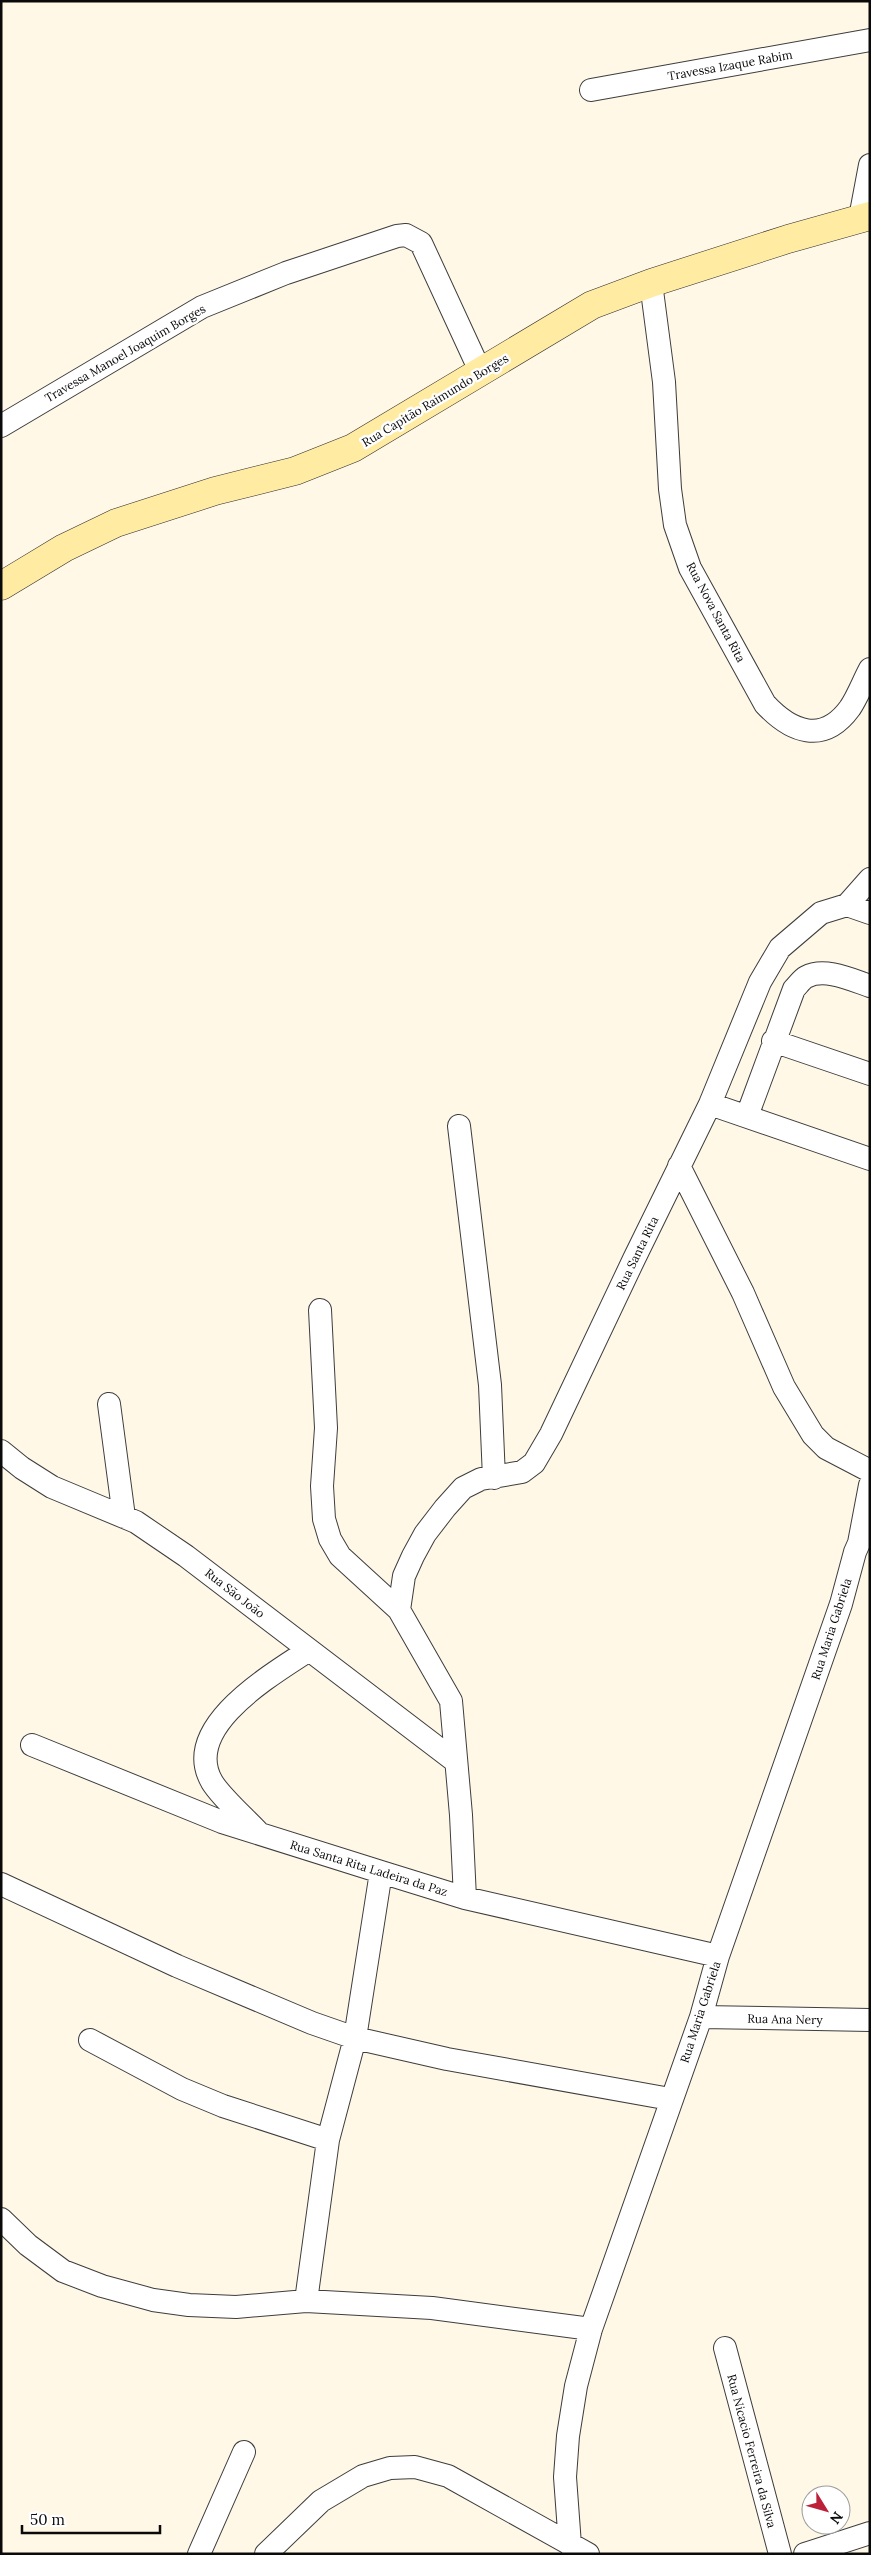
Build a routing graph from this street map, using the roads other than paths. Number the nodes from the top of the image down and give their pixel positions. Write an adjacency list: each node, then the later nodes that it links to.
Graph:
1 (870, 40): 2 (street, Travessa Izaque Rabim)
2 (591, 90)
3 (870, 165): 4 (street)
4 (865, 217): 5 (street, Rua Capitão Raimundo Borges)
5 (651, 283): 6 (street, Rua Capitão Raimundo Borges); 9 (street, Rua Nova Santa Rita)
6 (481, 373): 7 (street, Travessa Manoel Joaquim Borges); 8 (street, Rua Capitão Raimundo Borges)
7 (1, 426)
8 (1, 586)
9 (870, 669)
10 (870, 879): 11 (street, Rua Santa Rita)
11 (847, 905): 12 (street); 16 (street, Rua Santa Rita)
12 (870, 913)
13 (870, 986): 14 (street)
14 (773, 1041): 15 (street); 17 (street)
15 (870, 1074)
16 (710, 1104): 17 (street); 20 (street, Rua Santa Rita)
17 (747, 1116): 19 (street)
18 (458, 1126): 25 (street)
19 (870, 1159)
20 (679, 1166): 24 (street); 25 (street, Rua Santa Rita)
21 (320, 1310): 29 (street)
22 (109, 1404): 27 (street)
23 (1, 1451): 27 (street, Rua São João)
24 (870, 1471)
25 (494, 1478): 29 (street, Rua Santa Rita)
26 (870, 1485): 28 (street, Rua Maria Gabriela)
27 (124, 1517): 30 (street, Rua São João)
28 (862, 1552): 37 (street, Rua Maria Gabriela)
29 (399, 1610): 32 (street)
30 (309, 1650): 32 (street, Rua São João); 33 (street)
31 (32, 1745): 33 (street, Rua Santa Rita Ladeira da Paz)
32 (455, 1761): 36 (street)
33 (260, 1835): 34 (street, Rua Santa Rita Ladeira da Paz)
34 (380, 1872): 36 (street, Rua Santa Rita Ladeira da Paz); 40 (street)
35 (1, 1884): 40 (street)
36 (465, 1898): 37 (street, Rua Santa Rita Ladeira da Paz)
37 (718, 1956): 38 (street, Rua Maria Gabriela)
38 (701, 2017): 39 (street, Rua Ana Nery); 42 (street, Rua Maria Gabriela)
39 (870, 2020)
40 (355, 2038): 42 (street); 43 (street)
41 (90, 2040): 43 (street)
42 (670, 2099): 46 (street, Rua Maria Gabriela)
43 (328, 2140): 45 (street)
44 (1, 2219): 45 (street)
45 (306, 2301): 46 (street)
46 (590, 2328): 50 (street, Rua Maria Gabriela)
47 (725, 2348): 53 (street, Rua Nicacio Ferreira da Silva)
48 (244, 2452): 51 (street)
49 (870, 2533): 54 (street)
50 (579, 2549): 52 (street)
51 (199, 2554)
52 (266, 2554)
53 (780, 2554)
54 (805, 2554)

